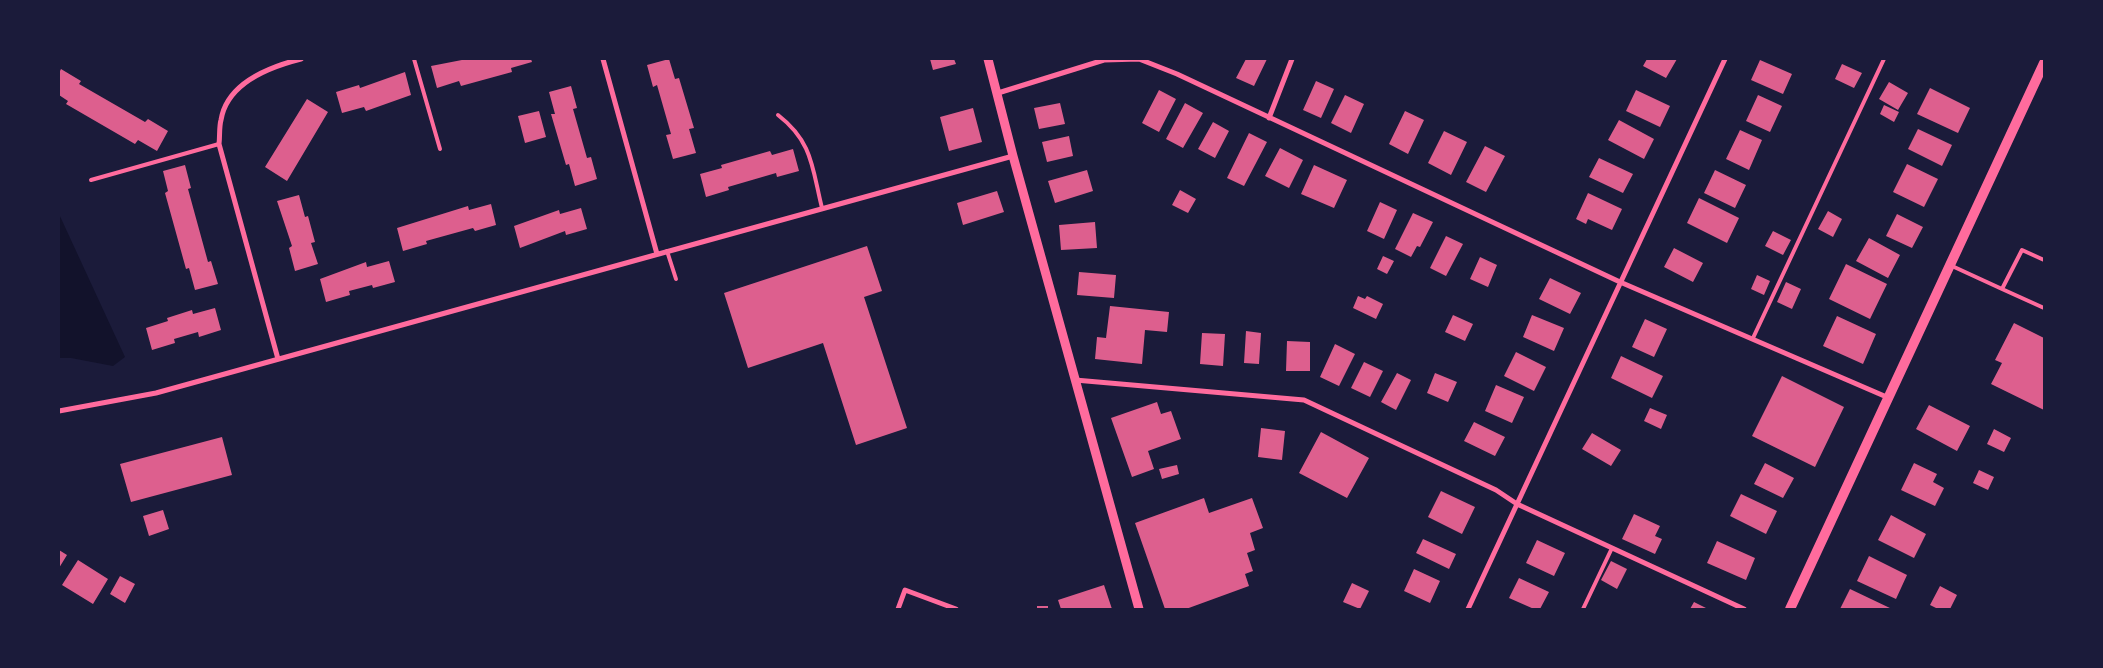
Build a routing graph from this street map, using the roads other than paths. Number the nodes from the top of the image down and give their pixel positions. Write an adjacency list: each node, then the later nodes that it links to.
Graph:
1 (301, 59): 12 (street)
2 (414, 59): 13 (lane)
3 (603, 59): 18 (street)
4 (988, 59): 9 (street)
5 (1292, 59): 11 (street)
6 (1725, 59): 22 (street)
7 (1884, 59): 25 (lane)
8 (2044, 63): 20 (main road)
9 (998, 93): 11 (street); 14 (street)
10 (778, 115): 16 (lane)
11 (1269, 118): 22 (street)
12 (219, 144): 15 (lane); 26 (street)
13 (440, 149)
14 (1013, 156): 16 (street); 27 (street)
15 (91, 180)
16 (822, 208): 17 (street)
17 (667, 251): 18 (street); 21 (lane)
18 (657, 254): 26 (street)
19 (2044, 260): 23 (lane)
20 (1951, 265): 23 (lane); 28 (main road)
21 (676, 279)
22 (1620, 282): 25 (street); 30 (street)
23 (2002, 289): 24 (lane)
24 (2044, 308)
25 (1752, 338): 28 (street)
26 (278, 359): 29 (street)
27 (1075, 380): 30 (street); 34 (street)
28 (1889, 398): 38 (main road)
29 (59, 412)
30 (1517, 504): 31 (street); 35 (street)
31 (1612, 548): 36 (lane); 37 (street)
32 (898, 609): 33 (street)
33 (956, 609)
34 (1139, 609)
35 (1468, 609)
36 (1583, 609)
37 (1744, 609)
38 (1790, 609)

